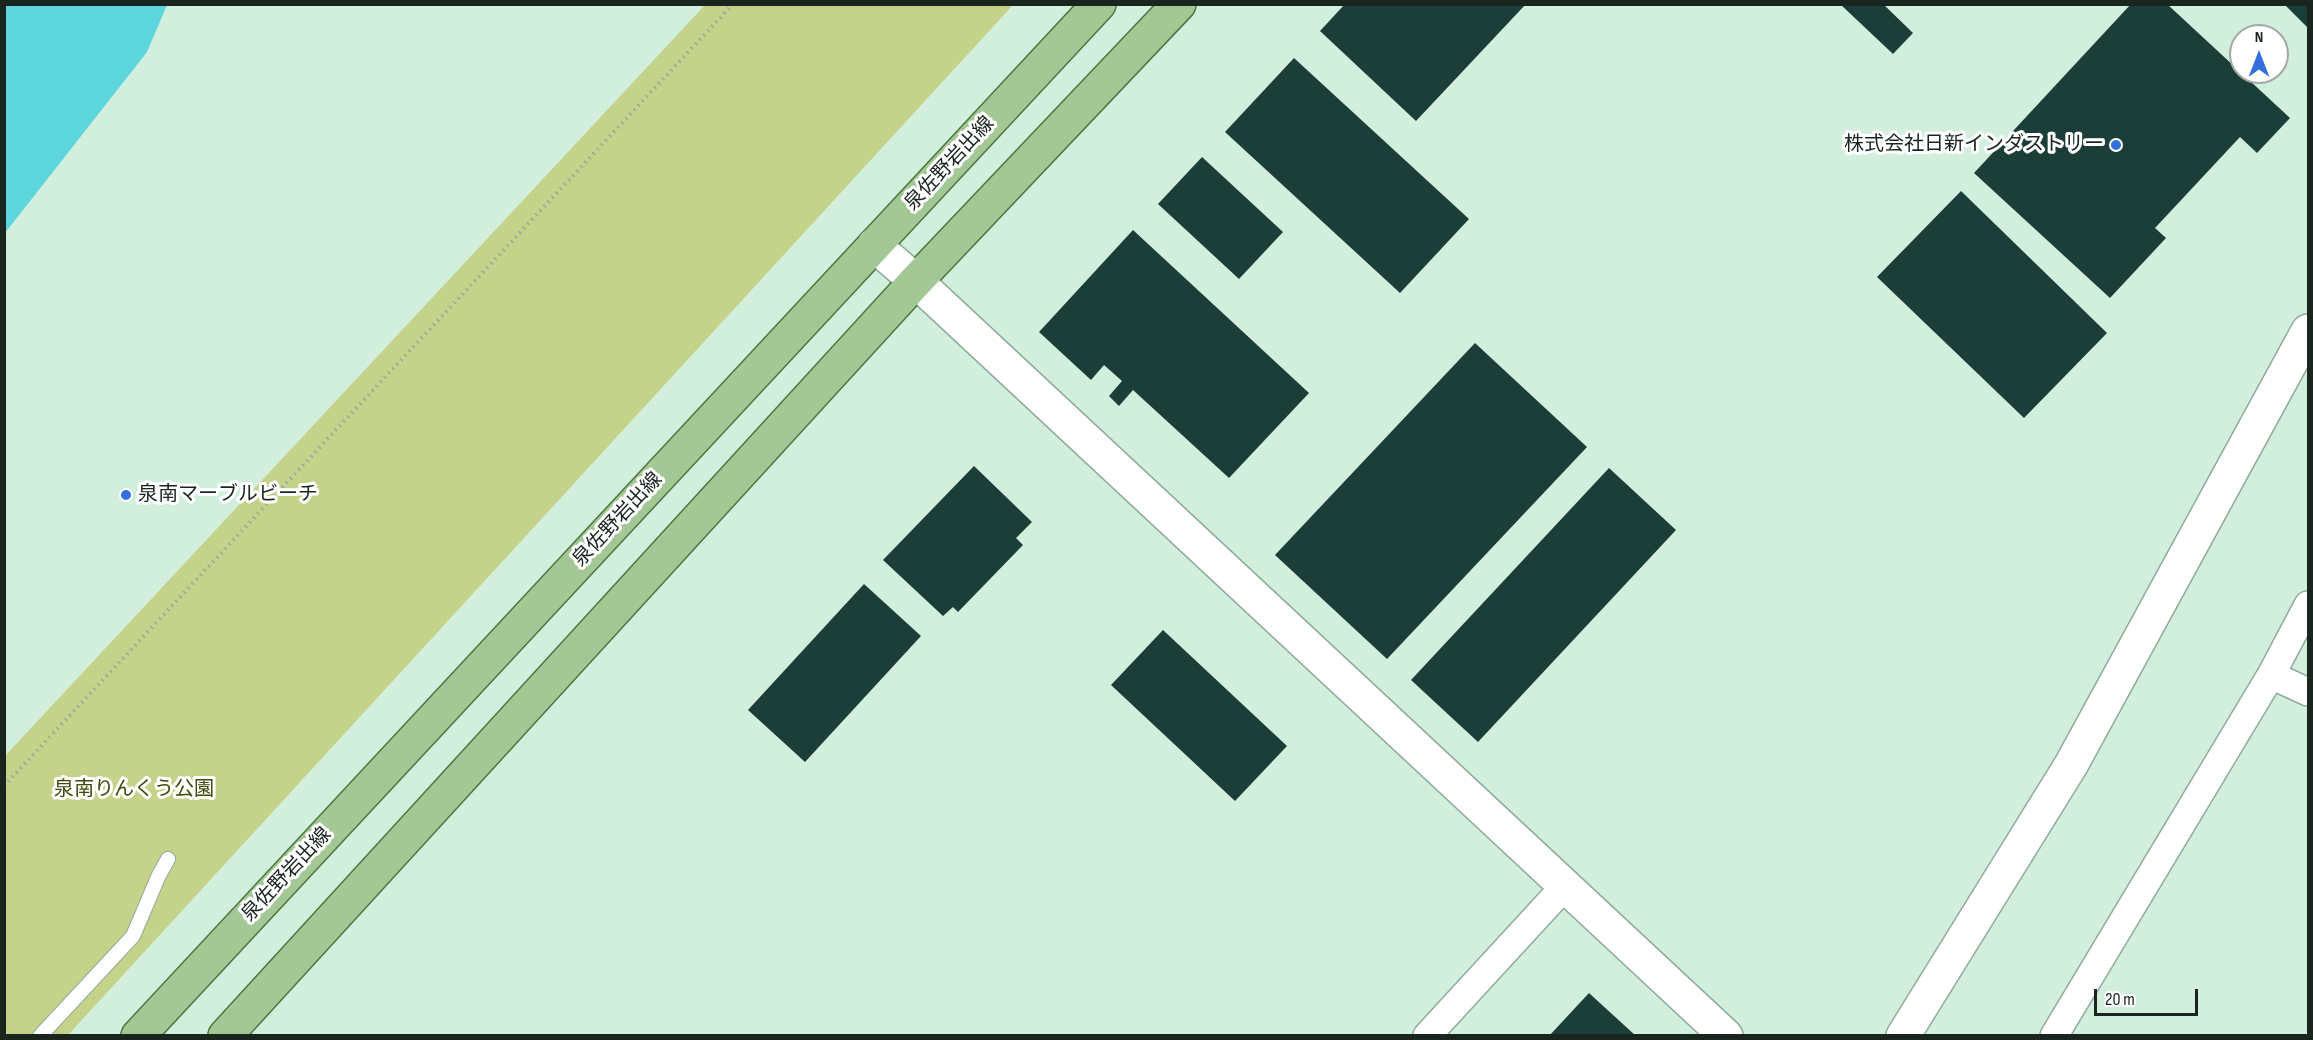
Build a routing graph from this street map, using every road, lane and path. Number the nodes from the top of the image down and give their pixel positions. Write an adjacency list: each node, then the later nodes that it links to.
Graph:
1 (733, 4): 10 (path)
2 (1099, 4): 4 (main road, 泉佐野岩出線)
3 (1179, 4): 5 (main road)
4 (874, 245): 5 (street); 14 (main road, 泉佐野岩出線)
5 (916, 281): 12 (street); 15 (main road)
6 (2308, 331): 18 (street)
7 (2308, 605): 8 (street)
8 (2271, 675): 9 (street); 19 (street)
9 (2308, 692)
10 (4, 786)
11 (168, 859): 13 (lane)
12 (1565, 886): 16 (street); 17 (street)
13 (40, 1035)
14 (138, 1035)
15 (225, 1035)
16 (1427, 1035)
17 (1726, 1035)
18 (1903, 1035)
19 (2054, 1035)

